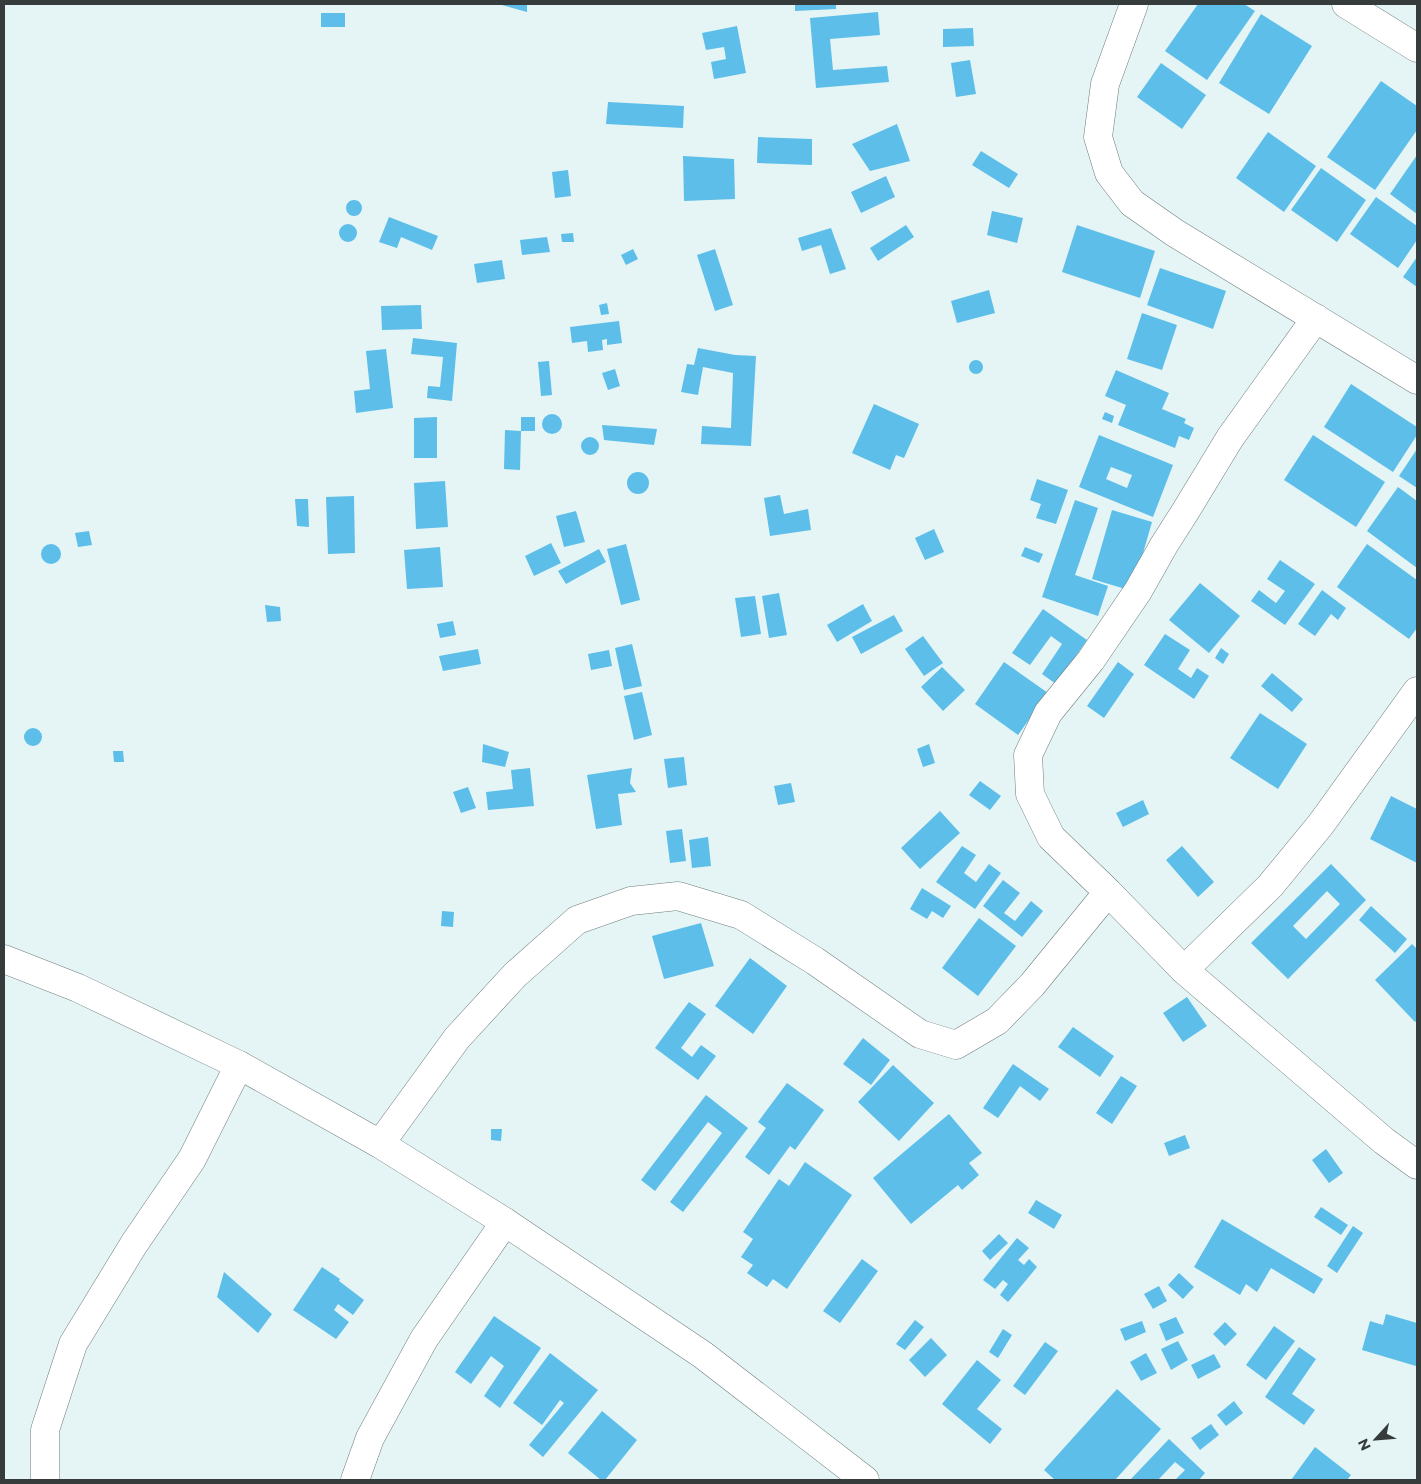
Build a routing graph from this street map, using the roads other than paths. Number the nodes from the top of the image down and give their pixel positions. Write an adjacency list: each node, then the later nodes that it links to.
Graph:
1 (1134, 4): 4 (street)
2 (1346, 4): 3 (street)
3 (1417, 48)
4 (1316, 318): 5 (street); 7 (street)
5 (1417, 380)
6 (1417, 691): 9 (street)
7 (1108, 892): 9 (street); 11 (street)
8 (4, 959): 10 (street)
9 (1184, 970): 12 (street)
10 (239, 1065): 11 (street); 14 (street)
11 (380, 1144): 13 (street)
12 (1417, 1165)
13 (505, 1222): 15 (street); 16 (street)
14 (45, 1480)
15 (355, 1480)
16 (865, 1480)

